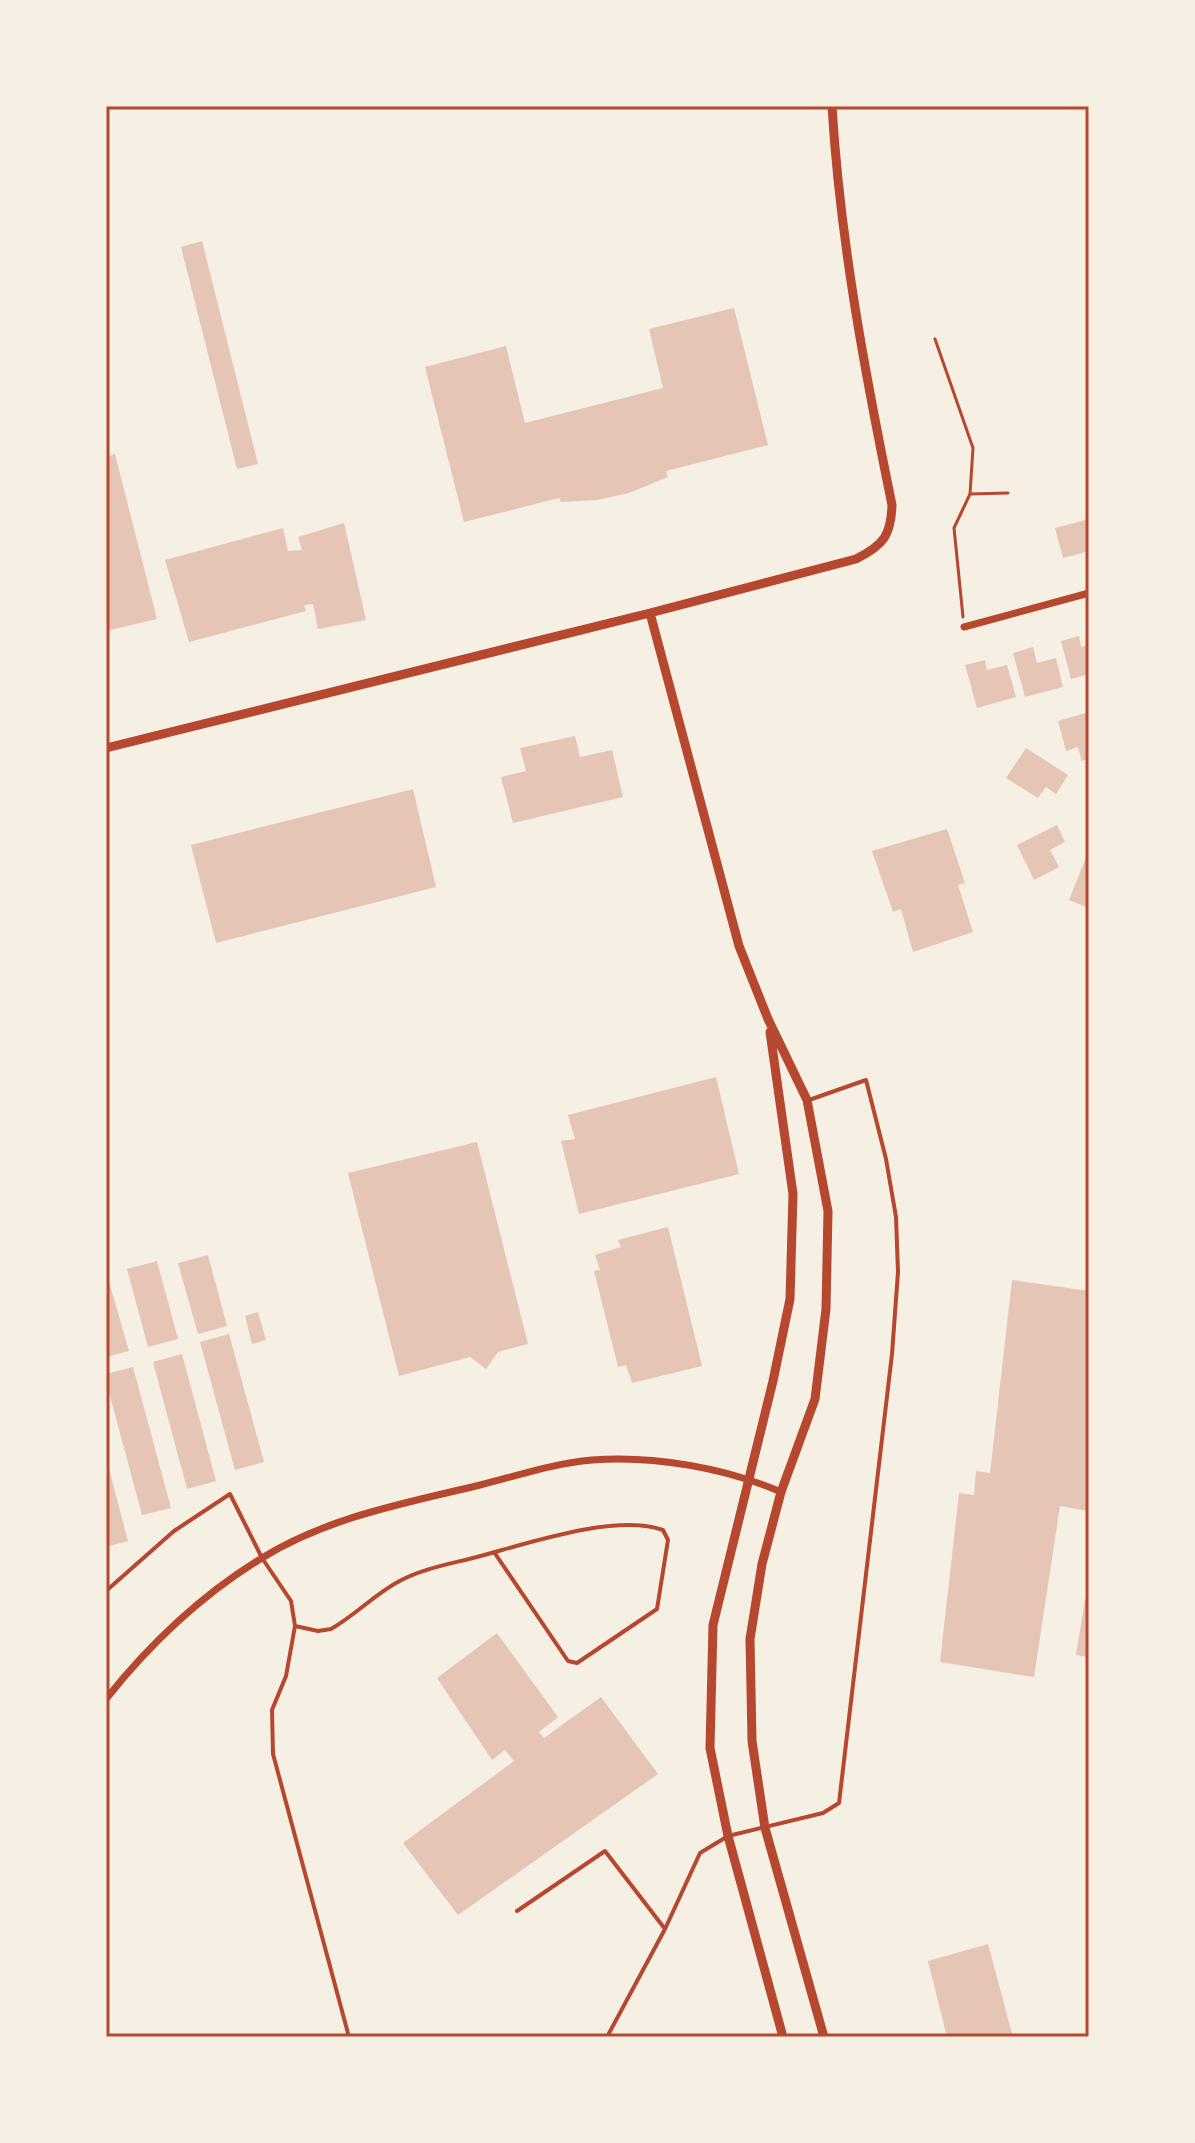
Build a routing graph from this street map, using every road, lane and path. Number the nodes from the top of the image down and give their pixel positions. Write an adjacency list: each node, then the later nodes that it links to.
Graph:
1 (832, 106): 6 (street)
2 (935, 339): 4 (path)
3 (1008, 493): 4 (path)
4 (970, 494): 7 (path)
5 (1089, 593): 7 (street)
6 (650, 613): 8 (street); 9 (street)
7 (964, 627)
8 (106, 748)
9 (768, 1019): 10 (street); 11 (street)
10 (807, 1100): 12 (street); 18 (lane)
11 (748, 1478): 12 (street); 14 (street); 19 (street)
12 (781, 1492): 18 (street)
13 (494, 1552): 13 (lane); 16 (lane)
14 (262, 1558): 15 (lane); 16 (lane); 17 (street)
15 (106, 1591)
16 (295, 1626): 22 (lane)
17 (106, 1699)
18 (765, 1828): 19 (lane); 25 (street)
19 (728, 1836): 21 (lane); 24 (street)
20 (517, 1911): 21 (lane)
21 (665, 1929): 23 (lane)
22 (349, 2037)
23 (607, 2037)
24 (783, 2037)
25 (824, 2037)

